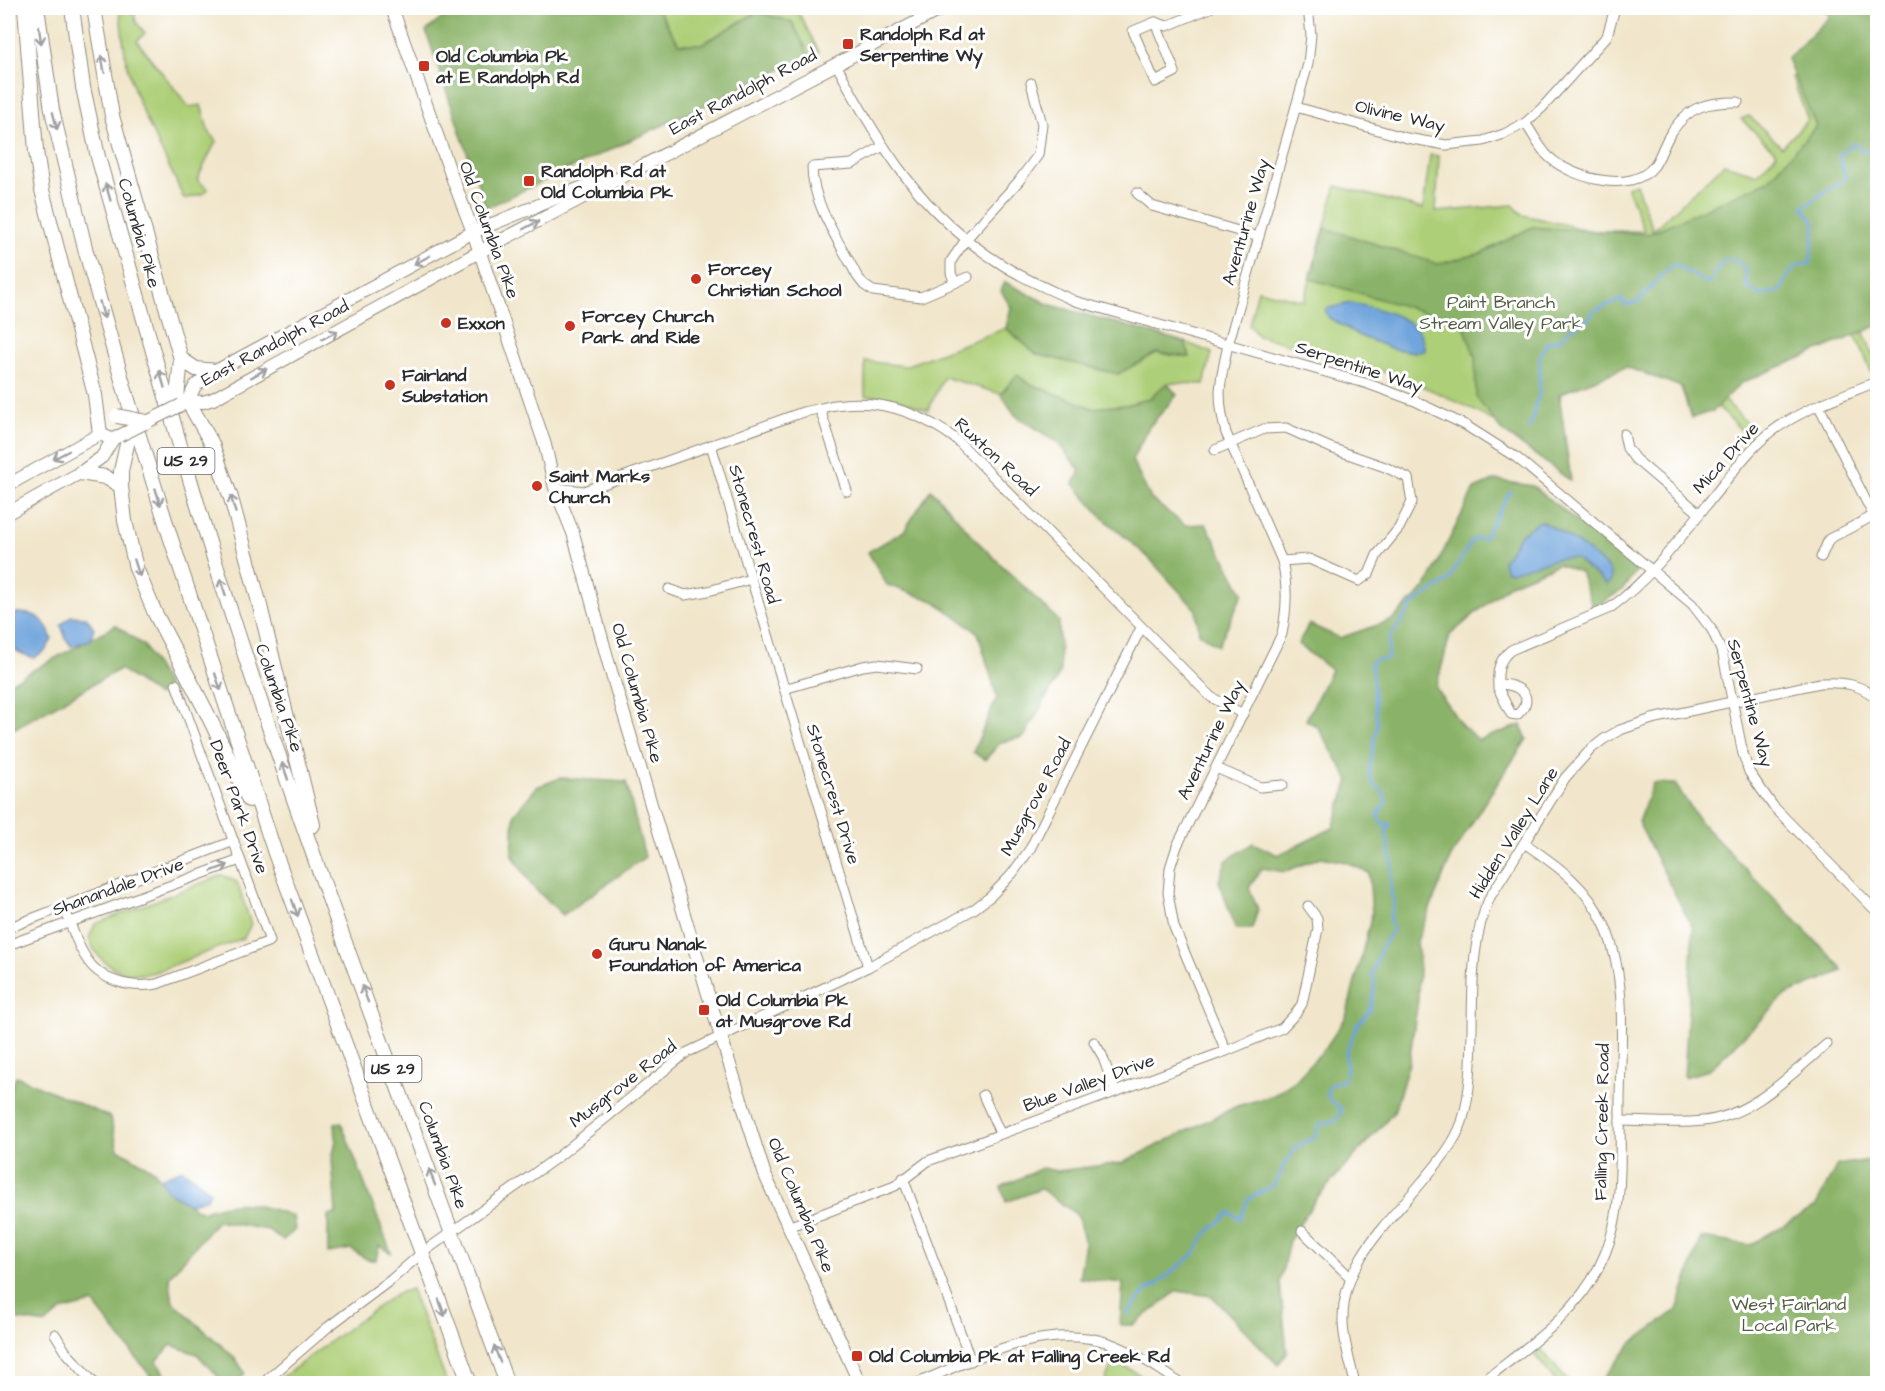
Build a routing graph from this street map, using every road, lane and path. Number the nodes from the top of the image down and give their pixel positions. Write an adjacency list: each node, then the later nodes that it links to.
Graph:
1 (25, 8): 29 (highway)
2 (37, 8): 65 (highway, US 29, one-way to 65)
3 (72, 8): 68 (highway, Columbia Pike / US 29, one-way to 3)
4 (94, 8): 26 (highway, one-way to 4)
5 (392, 8): 19 (main road, Old Columbia Pike)
6 (943, 8): 11 (main road, East Randolph Road)
7 (1210, 8): 10 (street)
8 (1308, 8): 14 (street, Aventurine Way)
9 (1615, 8): 15 (street, Olivine Way)
10 (1155, 22): 10 (street)
11 (836, 64): 16 (street, Serpentine Way); 17 (main road, East Randolph Road)
12 (1031, 83): 21 (street)
13 (1738, 102): 15 (street)
14 (1296, 107): 15 (street, Olivine Way); 20 (street, Aventurine Way)
15 (1525, 123)
16 (883, 146): 21 (street, Serpentine Way); 24 (street)
17 (656, 159): 19 (main road, East Randolph Road); 22 (main road, East Randolph Road, one-way to 17)
18 (1137, 193): 20 (street)
19 (473, 232): 22 (main road, Old Columbia Pike); 27 (main road, East Randolph Road, one-way to 27)
20 (1259, 237): 25 (street, Aventurine Way)
21 (967, 238): 24 (street); 25 (street, Serpentine Way)
22 (479, 252): 30 (main road, East Randolph Road, one-way to 22); 42 (main road, Old Columbia Pike)
23 (968, 277): 24 (street)
24 (955, 283)
25 (1228, 345): 36 (street, Aventurine Way); 49 (street, Serpentine Way)
26 (181, 359): 27 (highway); 30 (highway)
27 (216, 371): 30 (main road, East Randolph Road)
28 (1878, 381): 31 (street, Mica Drive)
29 (95, 394): 33 (highway, bridge); 35 (highway)
30 (181, 403): 33 (main road, bridge); 68 (highway, one-way to 30)
31 (1819, 406): 45 (street, Mica Drive); 46 (street)
32 (820, 409): 37 (street, Ruxton Road); 43 (street); 52 (street, Ruxton Road)
33 (147, 422): 35 (main road, bridge)
34 (1624, 434): 45 (street)
35 (115, 435): 39 (main road); 40 (main road, one-way to 40); 41 (highway)
36 (1231, 444): 38 (street); 48 (street, Aventurine Way); 48 (street)
37 (711, 445): 42 (street, Ruxton Road); 50 (street, Stonecrest Road)
38 (1215, 450)
39 (80, 473): 41 (highway); 44 (main road)
40 (8, 484)
41 (121, 486): 65 (highway, one-way to 65)
42 (555, 488): 75 (main road, Old Columbia Pike)
43 (847, 491)
44 (8, 513)
45 (1699, 513): 49 (street, Mica Drive)
46 (1875, 521): 47 (street)
47 (1821, 557)
48 (1282, 561): 60 (street, Aventurine Way)
49 (1652, 569): 56 (street, Mica Drive); 59 (street, Serpentine Way)
50 (751, 579): 51 (street); 53 (street, Stonecrest Road)
51 (669, 589)
52 (1142, 628): 60 (street, Ruxton Road); 74 (street, Musgrove Road)
53 (766, 632): 57 (street, Stonecrest Drive)
54 (917, 669): 57 (street)
55 (176, 684): 63 (street, Deer Park Drive)
56 (1498, 684)
57 (784, 689): 74 (street, Stonecrest Drive)
58 (1878, 700): 59 (street, Hidden Valley Lane)
59 (1733, 702): 64 (street, Hidden Valley Lane); 70 (street, Serpentine Way)
60 (1243, 714): 61 (street, Aventurine Way)
61 (1216, 768): 62 (street); 78 (street, Aventurine Way)
62 (1283, 785)
63 (234, 841): 66 (street, Deer Park Drive); 67 (street, Shanandale Drive)
64 (1524, 843): 81 (street, Falling Creek Road); 88 (street, Hidden Valley Lane)
65 (275, 853): 87 (highway, US 29, one-way to 87)
66 (240, 860): 71 (street, Shanandale Drive, one-way to 66); 71 (street, Deer Park Drive)
67 (64, 906): 71 (street); 72 (street, Shanandale Drive)
68 (333, 906): 86 (highway, Columbia Pike / US 29, one-way to 68)
69 (1308, 906): 78 (street, Blue Valley Drive)
70 (1878, 913)
71 (70, 922): 73 (street, Shanandale Drive)
72 (8, 928)
73 (8, 945)
74 (868, 967): 75 (street, Musgrove Road)
75 (721, 1037): 84 (main road, Old Columbia Pike); 86 (street, Musgrove Road)
76 (1094, 1042): 79 (street)
77 (1827, 1044): 81 (street)
78 (1226, 1051): 79 (street, Blue Valley Drive)
79 (1115, 1091): 82 (street, Blue Valley Drive)
80 (983, 1095): 82 (street)
81 (1620, 1121): 99 (street, Falling Creek Road)
82 (1000, 1133): 83 (street, Blue Valley Drive)
83 (903, 1178): 84 (street, Blue Valley Drive); 90 (street)
84 (788, 1227): 95 (main road, Old Columbia Pike)
85 (1302, 1231): 88 (street)
86 (452, 1232): 87 (street, Musgrove Road); 94 (highway, Columbia Pike / US 29, one-way to 86)
87 (422, 1253): 92 (street, Musgrove Road); 93 (highway, US 29, one-way to 93)
88 (1350, 1277): 98 (street, Hidden Valley Lane)
89 (55, 1334): 91 (street)
90 (971, 1361): 96 (street); 97 (street)
91 (95, 1383)
92 (262, 1383)
93 (470, 1383)
94 (507, 1383)
95 (860, 1383)
96 (915, 1383)
97 (1181, 1383)
98 (1355, 1383)
99 (1480, 1383)

